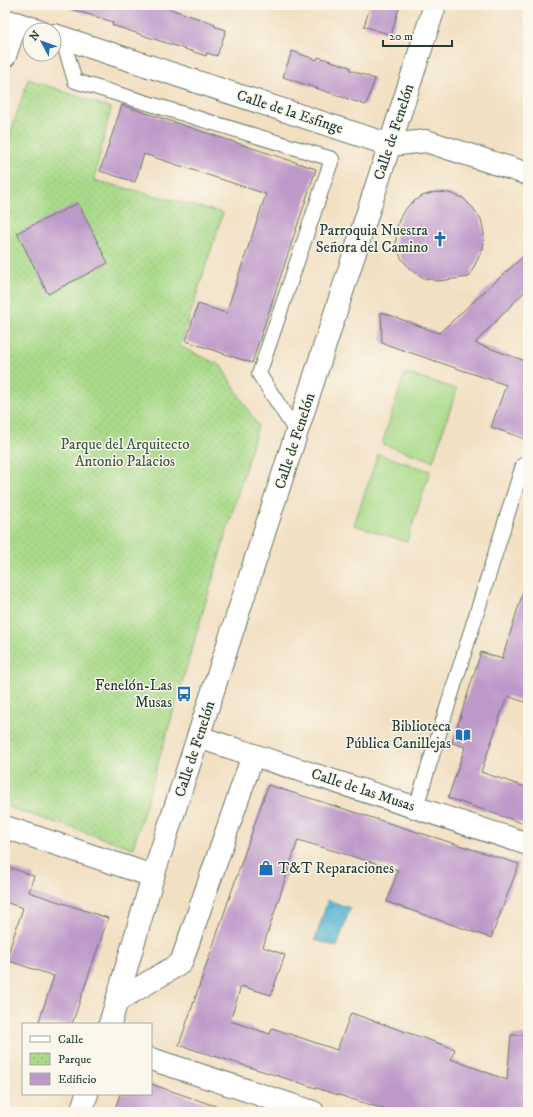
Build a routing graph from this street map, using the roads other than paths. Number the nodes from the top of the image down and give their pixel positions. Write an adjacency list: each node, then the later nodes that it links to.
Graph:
1 (435, 5): 7 (street, Calle de Fenelón)
2 (10, 22): 3 (street); 6 (street)
3 (22, 25)
4 (62, 37): 7 (street, Calle de la Esfinge)
5 (62, 47): 9 (lane)
6 (5, 56)
7 (390, 145): 8 (street, Calle de la Esfinge); 9 (street, Calle de Fenelón)
8 (528, 174)
9 (297, 433): 11 (street, Calle de Fenelón)
10 (523, 465): 13 (lane)
11 (198, 737): 12 (street, Calle de las Musas); 16 (street, Calle de Fenelón)
12 (253, 755): 13 (street, Calle de las Musas); 17 (street)
13 (416, 807): 15 (street, Calle de las Musas)
14 (5, 827): 16 (street)
15 (528, 844)
16 (153, 876): 17 (street, Calle de Fenelón)
17 (117, 1002): 18 (street, Calle de Fenelón)
18 (110, 1023)
19 (152, 1059): 22 (street)
20 (87, 1095): 21 (street)
21 (81, 1112)
22 (313, 1112)

